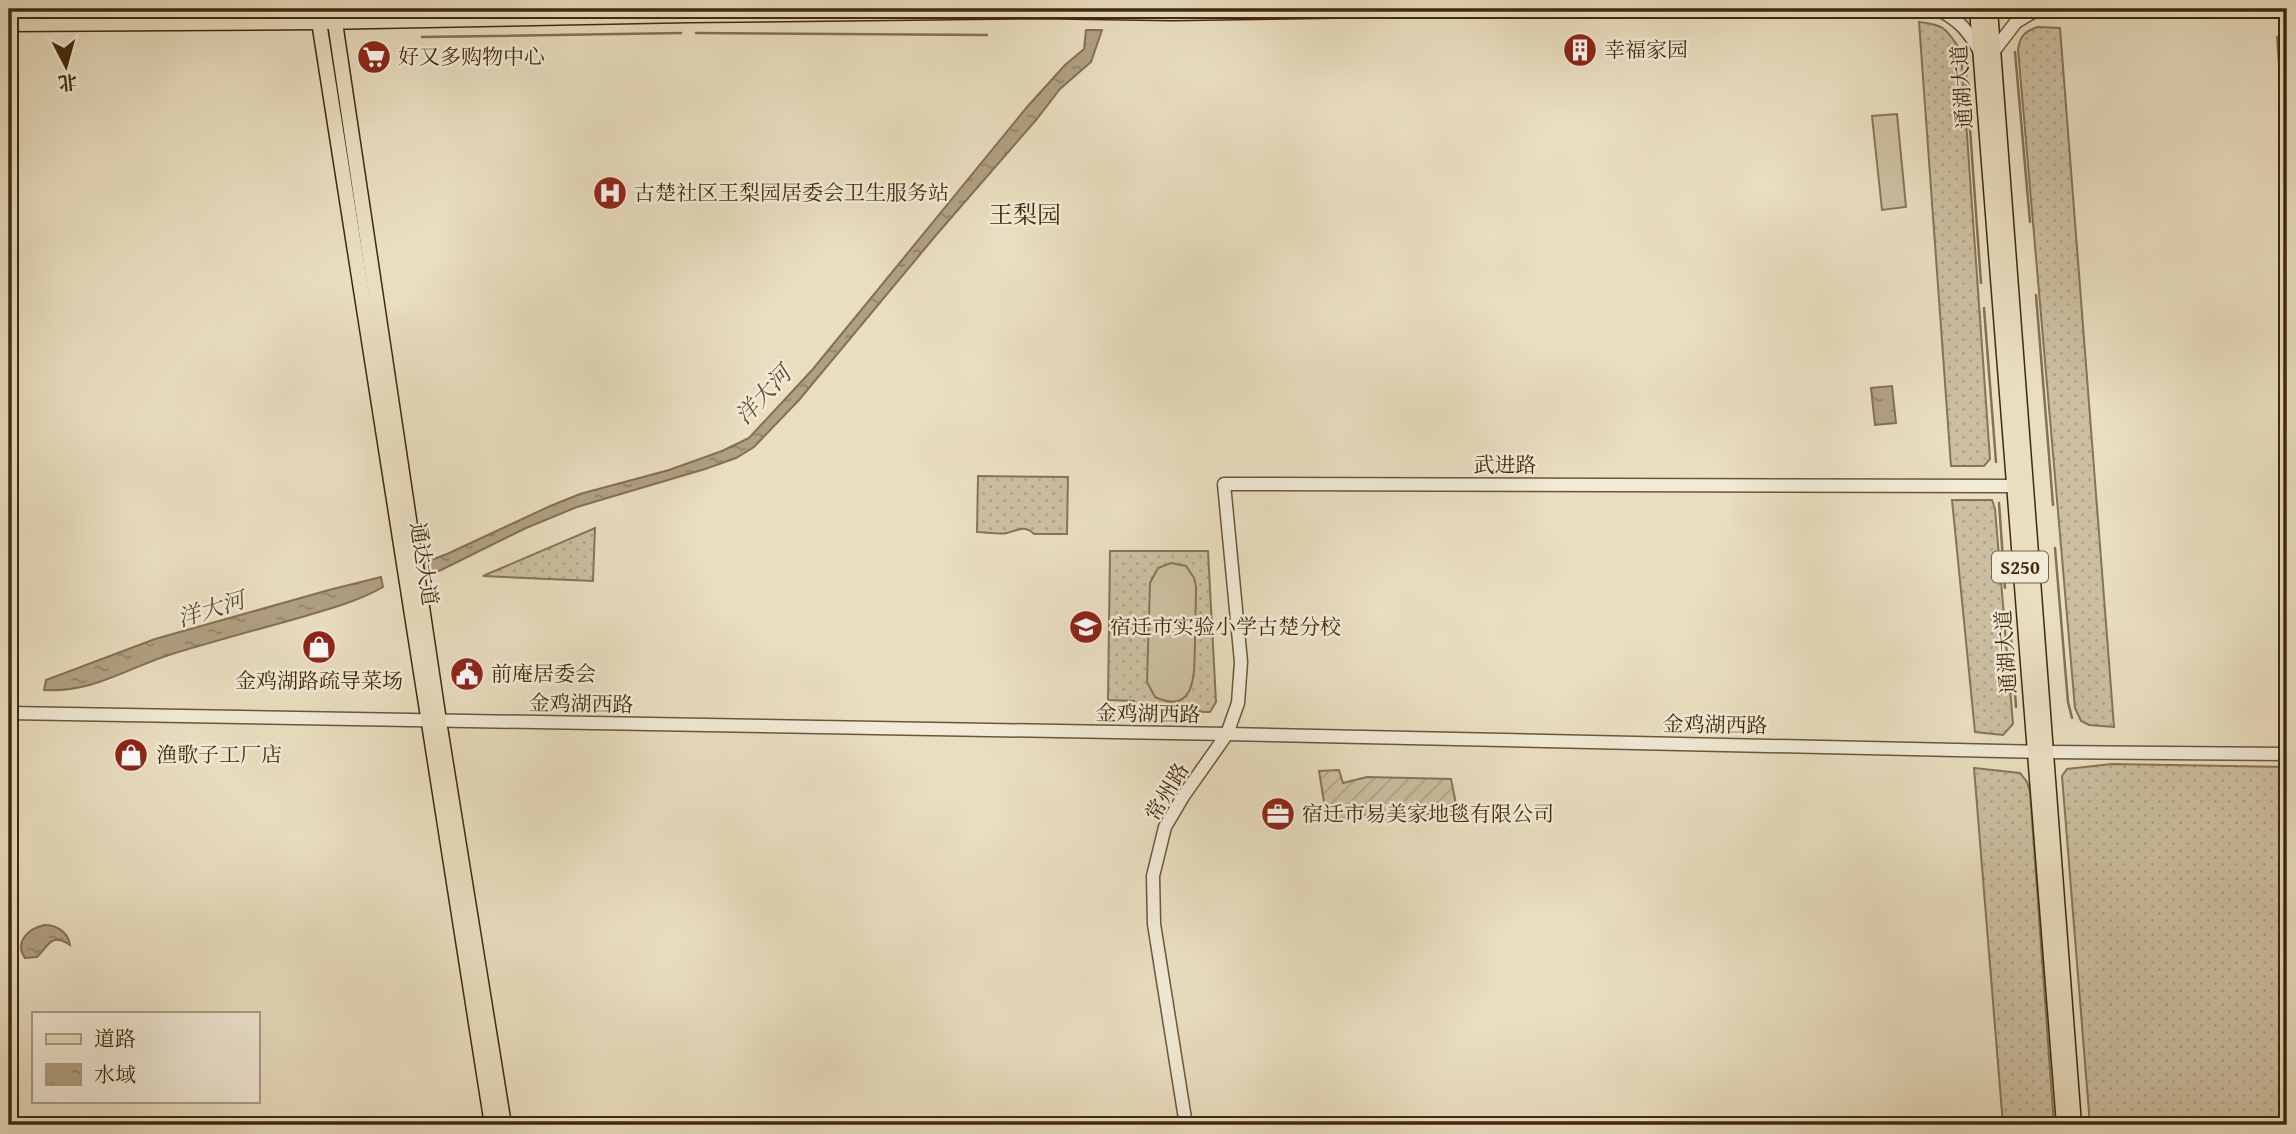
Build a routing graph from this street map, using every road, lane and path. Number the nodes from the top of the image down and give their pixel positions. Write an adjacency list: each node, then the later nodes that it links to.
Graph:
1 (1442, 9): 7 (main road)
2 (1937, 9): 12 (street)
3 (1977, 9): 12 (main road, 通湖大道 / S250)
4 (1990, 9): 12 (main road, 通湖大道 / S250)
5 (2038, 9): 12 (street)
6 (1121, 10): 8 (main road); 10 (main road)
7 (1231, 10): 8 (main road)
8 (1173, 11)
9 (317, 15): 10 (main road); 11 (main road); 16 (main road, 通达大道)
10 (334, 15): 16 (main road, 通达大道)
11 (9, 24)
12 (1987, 53): 14 (main road, 通湖大道 / S250); 18 (main road, 通湖大道 / S250)
13 (1224, 484): 14 (street, 武进路); 17 (street, 常州路)
14 (2014, 486): 18 (main road, 通湖大道 / S250)
15 (9, 713): 16 (street, 金鸡湖西路)
16 (433, 720): 17 (street, 金鸡湖西路); 20 (main road, 通达大道); 21 (main road, 通达大道)
17 (1227, 734): 18 (street, 金鸡湖西路); 22 (street, 常州路)
18 (2041, 752): 19 (street, 金鸡湖西路); 23 (main road, 通湖大道 / S250); 24 (main road, 通湖大道 / S250)
19 (2287, 754)
20 (492, 1125)
21 (504, 1125)
22 (1186, 1125)
23 (2064, 1125)
24 (2074, 1125)

